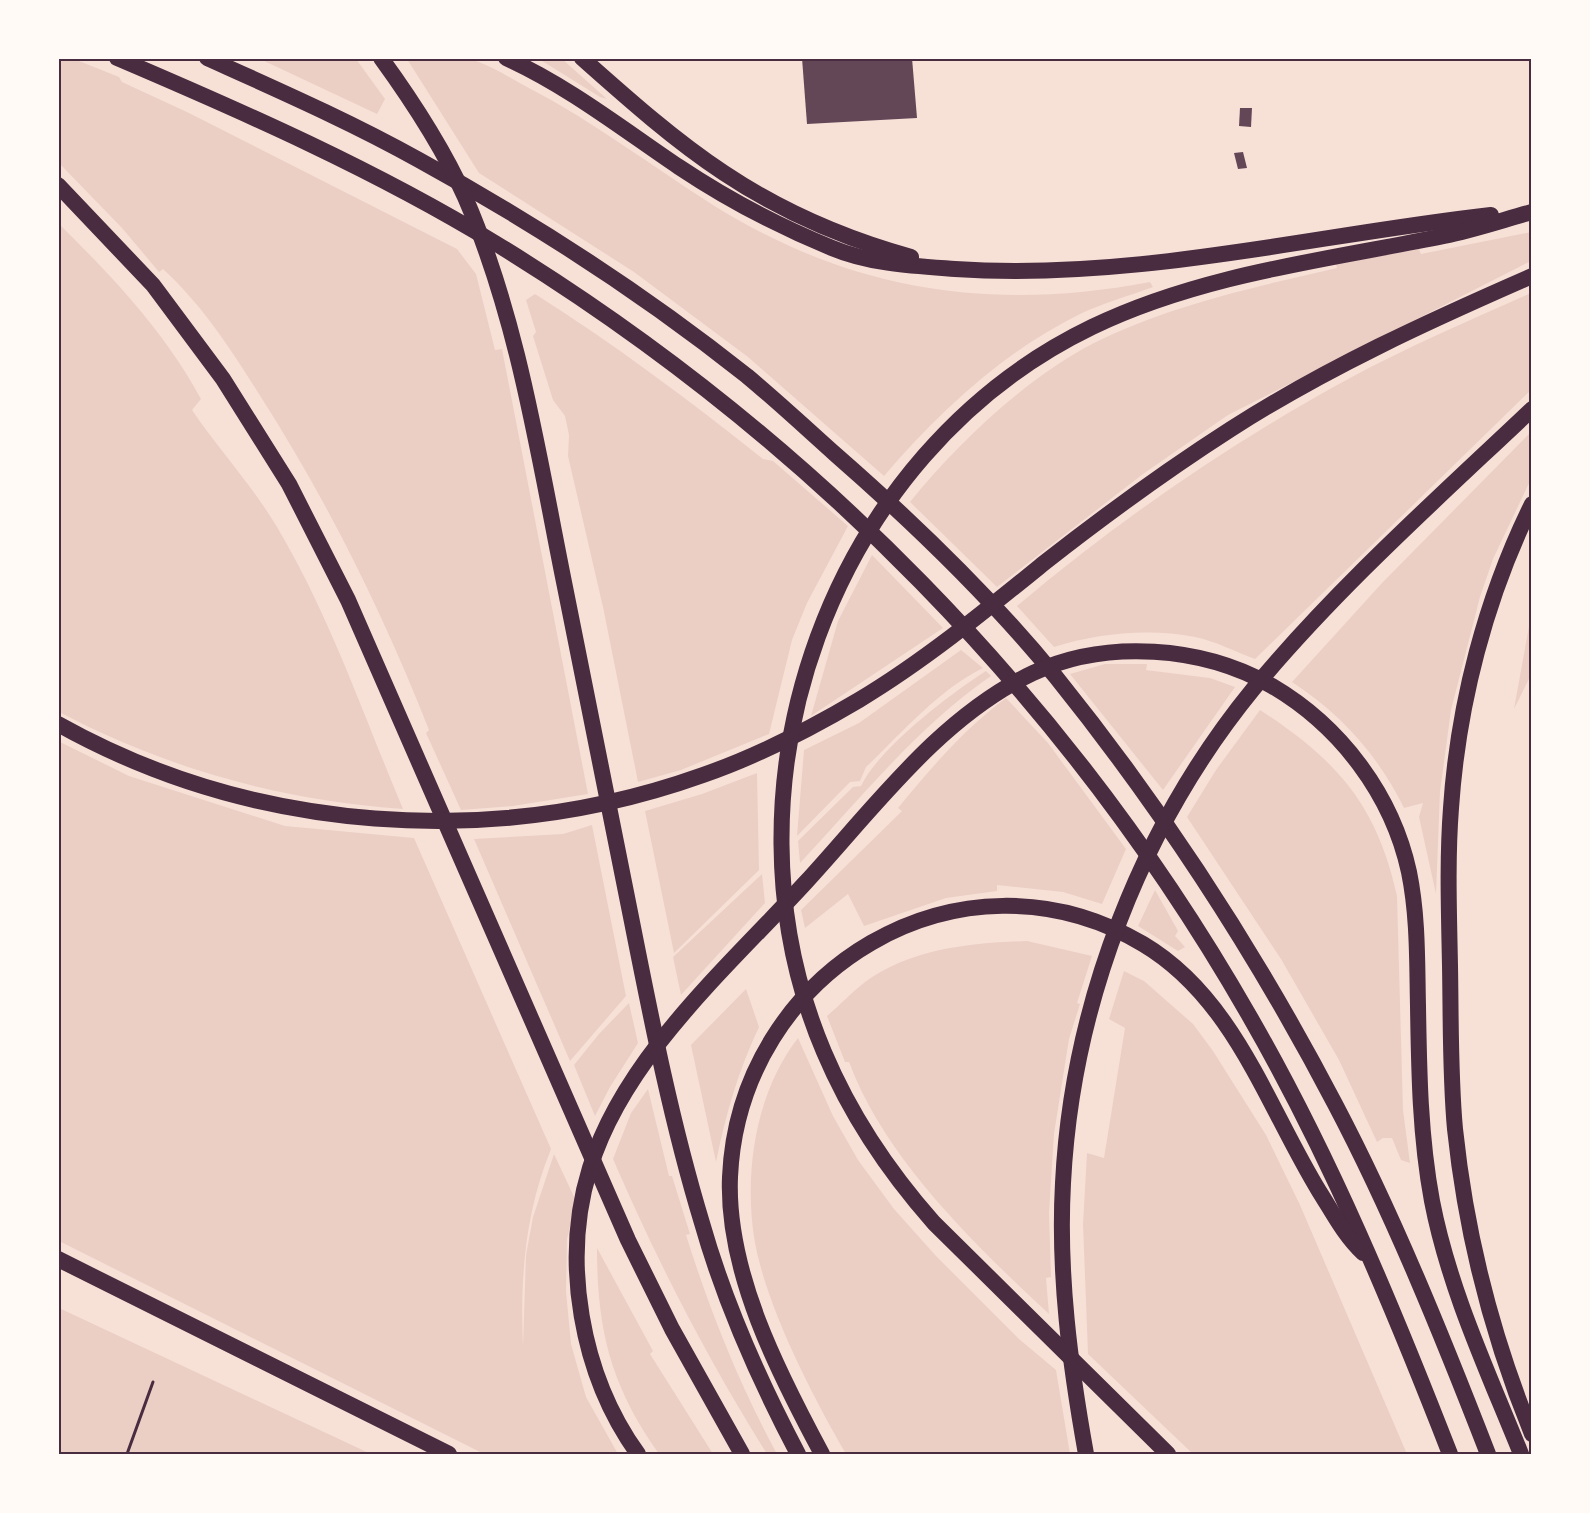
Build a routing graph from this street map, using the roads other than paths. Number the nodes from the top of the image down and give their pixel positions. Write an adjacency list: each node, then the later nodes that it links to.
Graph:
1 (117, 58): 14 (highway)
2 (207, 58): 24 (highway)
3 (381, 58): 19 (highway)
4 (506, 58): 8 (highway)
5 (582, 58): 8 (highway)
6 (58, 185): 18 (highway)
7 (1532, 211): 8 (highway); 22 (highway)
8 (974, 270)
9 (1532, 276): 12 (highway)
10 (1532, 409): 21 (highway)
11 (1532, 504): 15 (highway)
12 (58, 724)
13 (58, 1259): 16 (highway)
14 (1370, 1259): 20 (highway); 23 (highway)
15 (1532, 1434)
16 (449, 1455)
17 (638, 1455): 25 (highway)
18 (742, 1455)
19 (798, 1455)
20 (822, 1455)
21 (1086, 1455)
22 (1168, 1455)
23 (1450, 1455)
24 (1488, 1455)
25 (1521, 1455)

